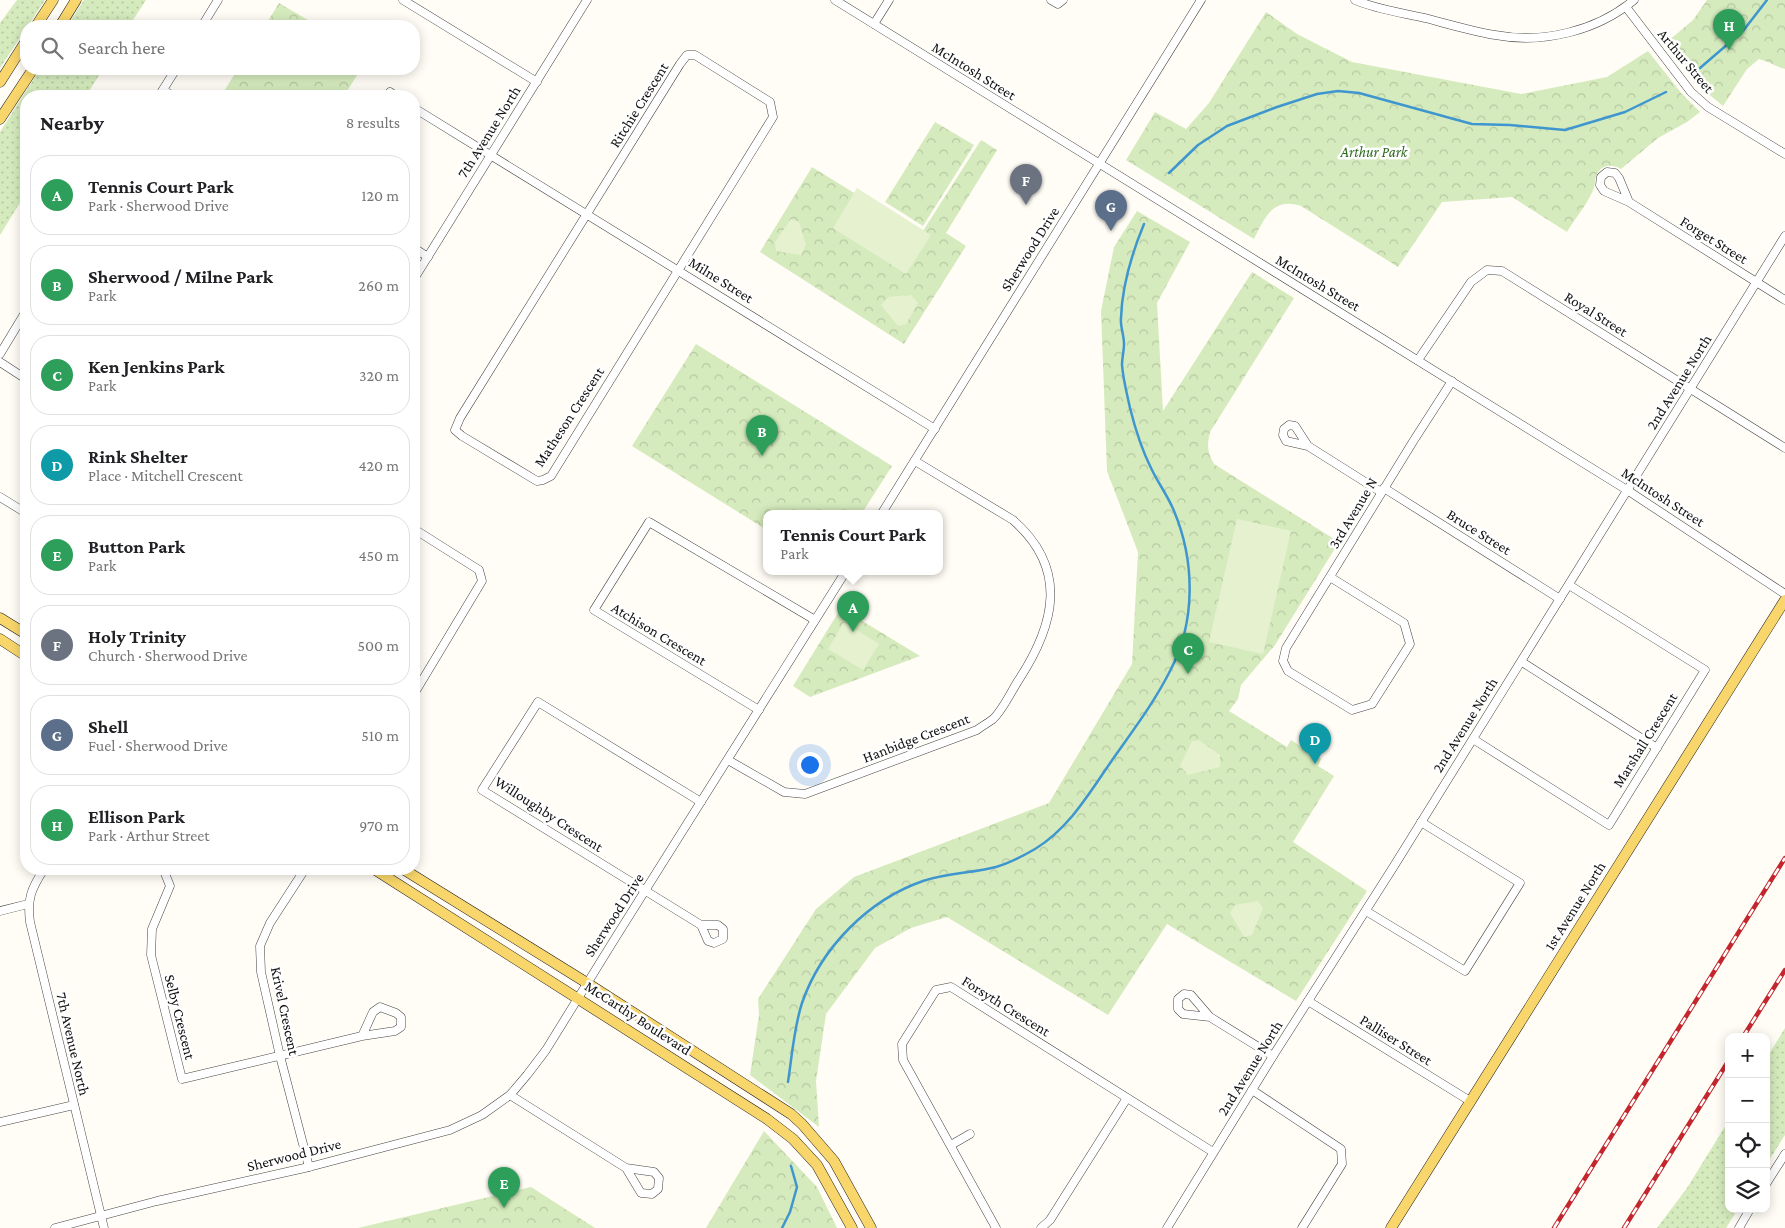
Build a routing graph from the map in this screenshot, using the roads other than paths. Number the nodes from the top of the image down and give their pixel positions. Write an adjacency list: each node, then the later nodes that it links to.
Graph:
1 (53, 0): 14 (main road)
2 (76, 0): 15 (main road)
3 (218, 0): 16 (street)
4 (403, 0): 22 (street)
5 (588, 0): 22 (street, 7th Avenue North)
6 (834, 0): 17 (street, McIntosh Street)
7 (889, 0): 17 (street)
8 (1051, 0): 9 (street)
9 (1063, 0)
10 (1201, 0): 28 (street, Sherwood Drive)
11 (1355, 0): 13 (street)
12 (1634, 0): 13 (street)
13 (1626, 7): 26 (street, Arthur Street)
14 (40, 20)
15 (64, 20)
16 (206, 20)
17 (874, 24): 28 (street, McIntosh Street)
18 (20, 50): 21 (main road)
19 (29, 75): 25 (main road)
20 (172, 75): 23 (street)
21 (0, 82)
22 (537, 82): 27 (street, 7th Avenue North)
23 (163, 90)
24 (420, 112): 27 (street, Milne Street)
25 (0, 120)
26 (1785, 154)
27 (490, 156): 30 (street, Milne Street); 33 (street, 7th Avenue North)
28 (1099, 164): 40 (street, McIntosh Street); 45 (street, Sherwood Drive)
29 (1629, 202): 36 (street, Forget Street)
30 (588, 214): 35 (street, Milne Street); 35 (street, Ritchie Crescent); 35 (street, Matheson Crescent)
31 (1785, 236): 36 (street, 2nd Avenue North)
32 (420, 252): 33 (street)
33 (428, 257): 34 (street, 7th Avenue North)
34 (420, 270)
35 (679, 270): 45 (street, Milne Street)
36 (1757, 282): 37 (street, Forget Street); 44 (street, 2nd Avenue North)
37 (1785, 300)
38 (20, 321): 39 (street)
39 (0, 354)
40 (1418, 360): 43 (street, McIntosh Street); 44 (street, Royal Street)
41 (0, 362): 42 (street)
42 (20, 375)
43 (1452, 381): 49 (street, 3rd Avenue N); 50 (street, McIntosh Street)
44 (1691, 389): 47 (street, Royal Street); 50 (street, 2nd Avenue North)
45 (935, 429): 48 (street, Sherwood Drive)
46 (1308, 446): 49 (street, Bruce Street)
47 (1785, 448)
48 (915, 461): 53 (street, Sherwood Drive); 71 (street, Hanbidge Crescent)
49 (1383, 490): 56 (street, 3rd Avenue N); 59 (street, Bruce Street)
50 (1627, 490): 57 (street, 2nd Avenue North); 58 (street, McIntosh Street)
51 (0, 497): 52 (street)
52 (20, 509)
53 (884, 510)
54 (420, 533): 67 (street)
55 (843, 575): 62 (street, Sherwood Drive)
56 (1330, 577): 56 (street, 3rd Avenue N)
57 (1569, 585): 59 (street, 2nd Avenue North); 70 (street, Marshall Crescent)
58 (1785, 594)
59 (1560, 599): 66 (street, 2nd Avenue North)
60 (1785, 600): 94 (main road, 1st Avenue North)
61 (0, 618): 63 (main road)
62 (815, 620): 68 (street, Sherwood Drive); 68 (street, Atchison Crescent)
63 (20, 630)
64 (0, 639): 65 (main road)
65 (20, 652)
66 (1522, 662): 69 (street, 2nd Avenue North); 70 (street)
67 (420, 684)
68 (759, 710): 71 (street, Sherwood Drive)
69 (1473, 739): 70 (street, Marshall Crescent); 73 (street, 2nd Avenue North)
70 (1657, 748)
71 (728, 760): 72 (street, Sherwood Drive)
72 (701, 802): 79 (street, Sherwood Drive); 79 (street, Willoughby Crescent)
73 (1421, 822): 82 (street, 2nd Avenue North); 82 (street)
74 (40, 875): 80 (street, 7th Avenue North)
75 (165, 875): 89 (street, Selby Crescent)
76 (301, 875): 89 (street, Krivel Crescent)
77 (383, 875): 85 (main road, McCarthy Boulevard)
78 (413, 875): 84 (main road, McCarthy Boulevard)
79 (646, 891): 83 (street); 84 (street, Sherwood Drive)
80 (28, 904): 81 (street); 95 (street, 7th Avenue North)
81 (0, 911)
82 (1366, 911): 86 (street, 2nd Avenue North)
83 (701, 925)
84 (587, 983): 85 (street, Sherwood Drive); 109 (main road, McCarthy Boulevard)
85 (578, 998): 92 (street, Sherwood Drive); 108 (main road, McCarthy Boulevard)
86 (1308, 1002): 90 (street, 2nd Avenue North); 94 (street, Palliser Street)
87 (1210, 1017): 90 (street)
88 (362, 1036): 88 (street); 89 (street)
89 (280, 1056): 101 (street, Krivel Crescent)
90 (1273, 1056): 91 (street, 2nd Avenue North)
91 (1252, 1090): 99 (street, 2nd Avenue North); 113 (street)
92 (510, 1095): 101 (street, Sherwood Drive); 102 (street)
93 (1127, 1098): 98 (street, Forsyth Crescent); 99 (street, Forsyth Crescent); 111 (street)
94 (1470, 1101): 114 (main road, 1st Avenue North)
95 (74, 1105): 96 (street); 105 (street, 7th Avenue North)
96 (0, 1122)
97 (970, 1134): 98 (street)
98 (951, 1145): 110 (street, Forsyth Crescent)
99 (1213, 1152): 112 (street, 2nd Avenue North)
100 (1785, 1154): 103 (street)
101 (309, 1167): 105 (street, Sherwood Drive)
102 (626, 1168): 102 (street)
103 (1770, 1178)
104 (1748, 1213): 115 (street)
105 (101, 1215): 106 (street, Sherwood Drive); 107 (street, 7th Avenue North)
106 (54, 1228)
107 (104, 1228)
108 (852, 1228)
109 (872, 1228)
110 (996, 1228)
111 (1041, 1228)
112 (1167, 1228)
113 (1302, 1228)
114 (1391, 1228)
115 (1739, 1228)

